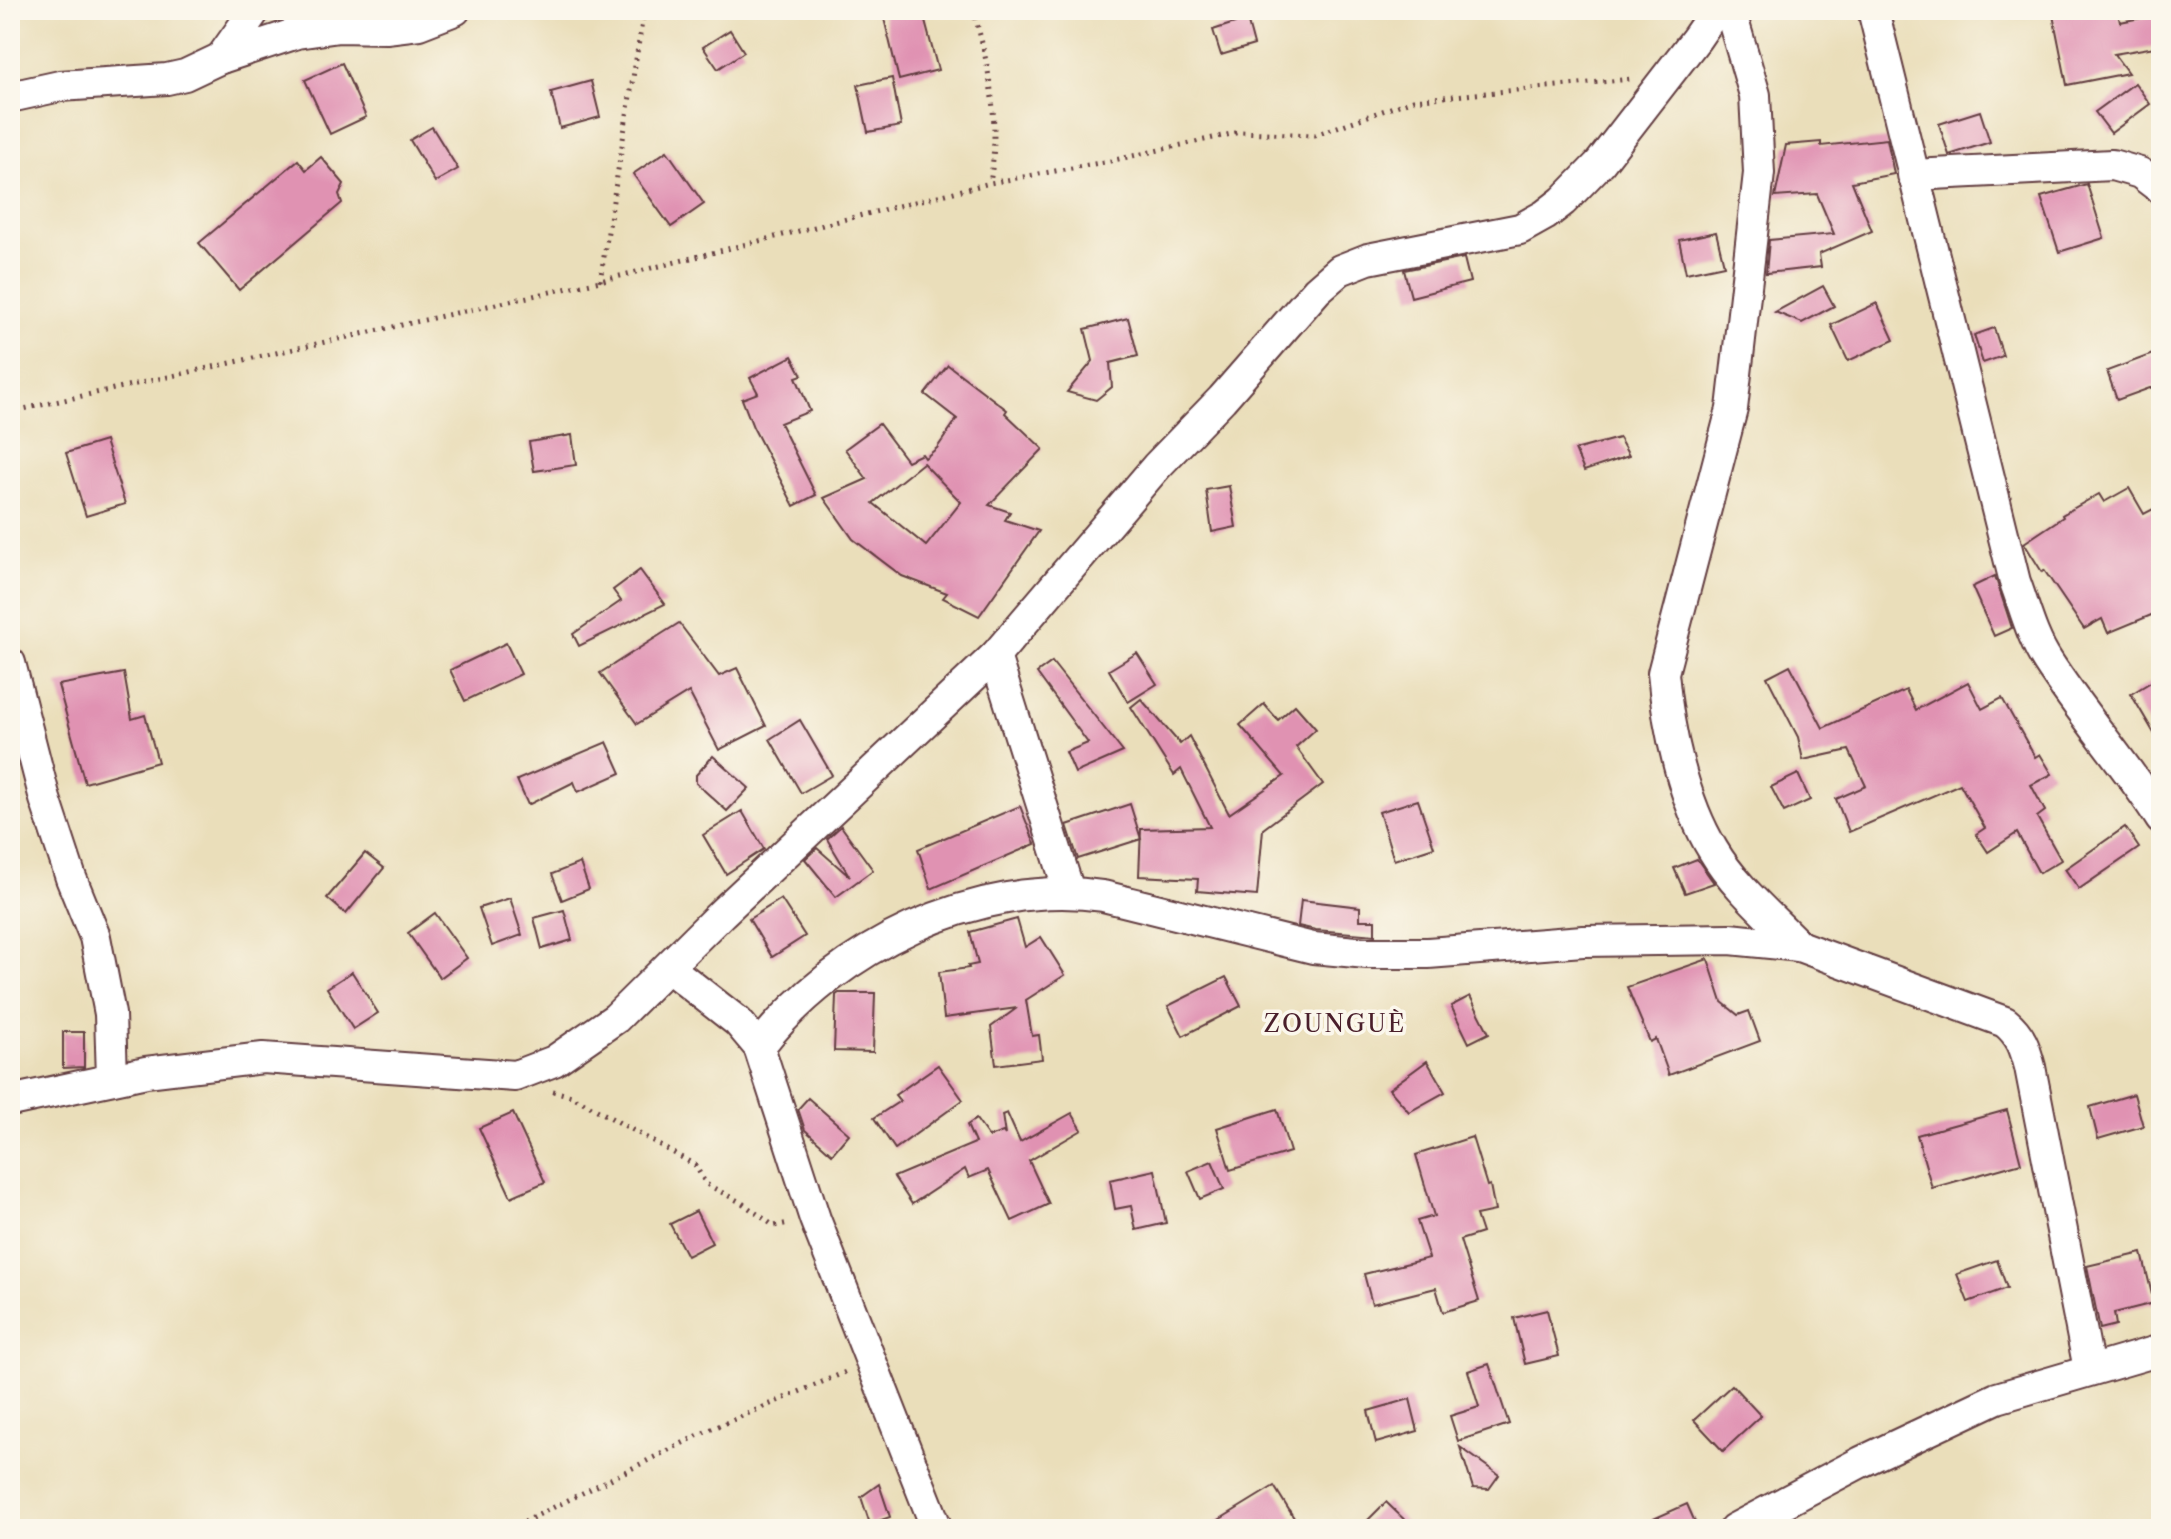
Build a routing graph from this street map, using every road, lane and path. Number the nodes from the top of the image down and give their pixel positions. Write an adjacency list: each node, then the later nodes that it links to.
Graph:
1 (255, 10): 8 (street)
2 (455, 10): 8 (street)
3 (644, 10): 14 (path)
4 (973, 10): 12 (path)
5 (1716, 10): 9 (street)
6 (1730, 10): 20 (street)
7 (1873, 10): 11 (street)
8 (221, 58): 10 (street)
9 (1668, 75): 12 (path); 16 (street)
10 (10, 97)
11 (1913, 175): 13 (street); 18 (street)
12 (990, 183): 14 (path)
13 (2161, 189)
14 (600, 281): 15 (path)
15 (10, 412)
16 (995, 656): 19 (street); 21 (street)
17 (10, 663): 24 (street)
18 (2161, 819)
19 (1069, 891): 20 (street); 22 (street)
20 (1799, 946): 29 (street)
21 (669, 968): 22 (street); 23 (street)
22 (759, 1047): 26 (street)
23 (515, 1076): 24 (street); 26 (path)
24 (112, 1079): 25 (street)
25 (10, 1101)
26 (815, 1219): 28 (street)
27 (2161, 1350): 29 (street)
28 (871, 1361): 30 (path); 31 (street)
29 (2089, 1369): 32 (street)
30 (510, 1529)
31 (937, 1529)
32 (1734, 1529)

